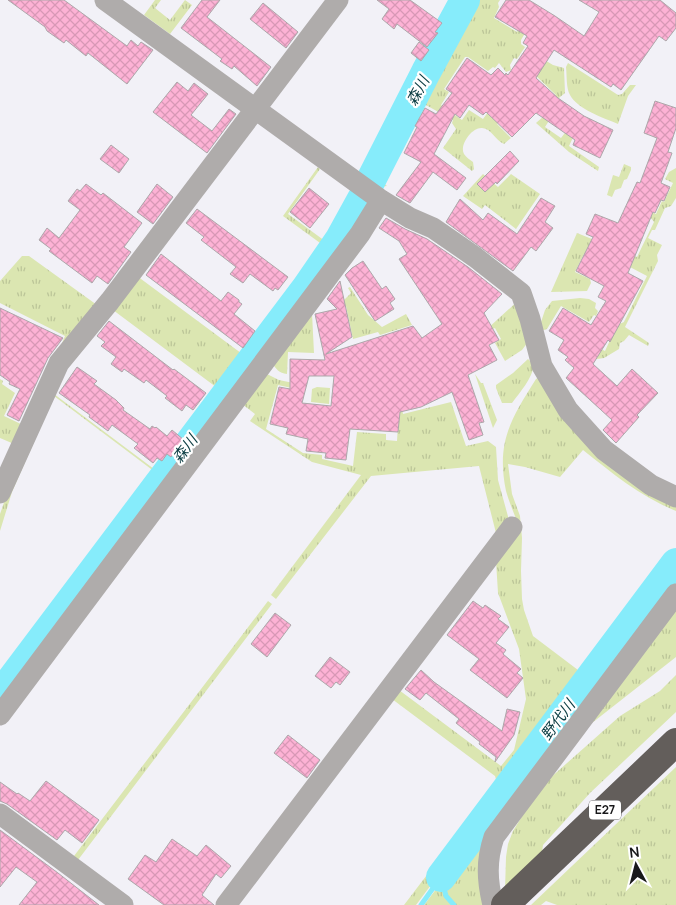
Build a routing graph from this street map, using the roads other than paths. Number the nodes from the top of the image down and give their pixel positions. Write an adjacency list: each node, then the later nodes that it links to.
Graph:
1 (105, 0): 3 (street)
2 (338, 0): 3 (street)
3 (255, 110): 4 (street); 5 (street)
4 (381, 200): 6 (street); 9 (street)
5 (0, 493)
6 (676, 497)
7 (512, 527): 13 (street)
8 (676, 594): 14 (street)
9 (0, 715)
10 (676, 742): 15 (highway, E27)
11 (0, 814): 12 (street)
12 (123, 905)
13 (226, 905)
14 (494, 905)
15 (505, 905)

